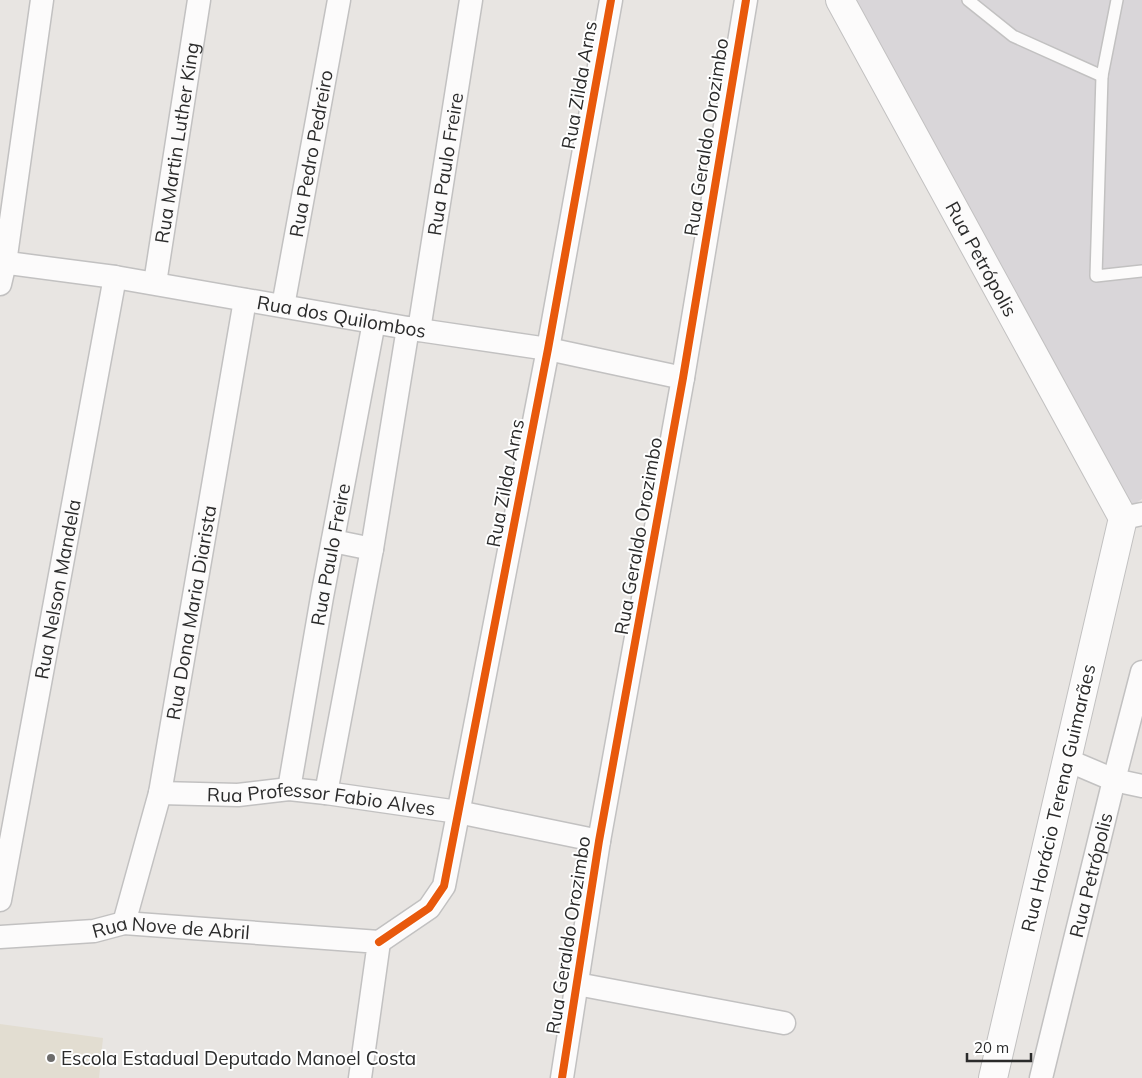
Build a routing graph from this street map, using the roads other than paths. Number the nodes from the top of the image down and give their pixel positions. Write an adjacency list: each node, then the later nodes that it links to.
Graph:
1 (42, 0): 11 (street)
2 (199, 0): 14 (street, Rua Martin Luther King)
3 (339, 0): 16 (street, Rua Pedro Pedreiro)
4 (471, 0): 18 (street, Rua Paulo Freire)
5 (611, 0): 19 (street, Rua Zilda Arns)
6 (746, 0): 20 (street, Rua Geraldo Orozimbo)
7 (840, 0): 21 (street, Rua Petrópolis)
8 (968, 0): 10 (lane)
9 (1117, 0): 10 (lane)
10 (1102, 76): 12 (lane)
11 (2, 270): 13 (street, Rua dos Quilombos)
12 (1142, 271)
13 (115, 277): 14 (street, Rua dos Quilombos); 33 (street, Rua Nelson Mandela)
14 (154, 283): 15 (street, Rua dos Quilombos)
15 (245, 300): 16 (street, Rua dos Quilombos); 30 (street, Rua Dona Maria Diarista)
16 (283, 306): 17 (street, Rua dos Quilombos)
17 (374, 322): 18 (street, Rua dos Quilombos); 22 (street, Rua Paulo Freire)
18 (414, 329): 19 (street, Rua dos Quilombos); 23 (street, Rua Paulo Freire)
19 (548, 349): 20 (street, Rua dos Quilombos); 31 (street, Rua Zilda Arns)
20 (683, 378): 32 (street, Rua Geraldo Orozimbo)
21 (1133, 516): 25 (street, Rua Horácio Terena Guimarães)
22 (334, 541): 23 (street); 28 (street, Rua Paulo Freire)
23 (372, 549): 29 (street, Rua Paulo Freire)
24 (1142, 672): 26 (street, Rua Petrópolis)
25 (1067, 760): 26 (street); 41 (street, Rua Horácio Terena Guimarães)
26 (1114, 780): 27 (street); 42 (street, Rua Petrópolis)
27 (1142, 786)
28 (289, 789): 29 (street, Rua Professor Fabio Alves); 30 (street, Rua Professor Fabio Alves)
29 (326, 792): 31 (street, Rua Professor Fabio Alves)
30 (160, 793): 34 (street, Rua Dona Maria Diarista)
31 (458, 812): 32 (street, Rua Professor Fabio Alves); 36 (street, Rua Zilda Arns)
32 (599, 841): 37 (street, Rua Geraldo Orozimbo)
33 (0, 900)
34 (124, 923): 35 (street, Rua Nove de Abril); 36 (street, Rua Nove de Abril)
35 (0, 937)
36 (379, 942): 39 (street)
37 (577, 984): 38 (street); 40 (street, Rua Geraldo Orozimbo)
38 (784, 1023)
39 (360, 1078)
40 (562, 1078)
41 (993, 1078)
42 (1041, 1078)

